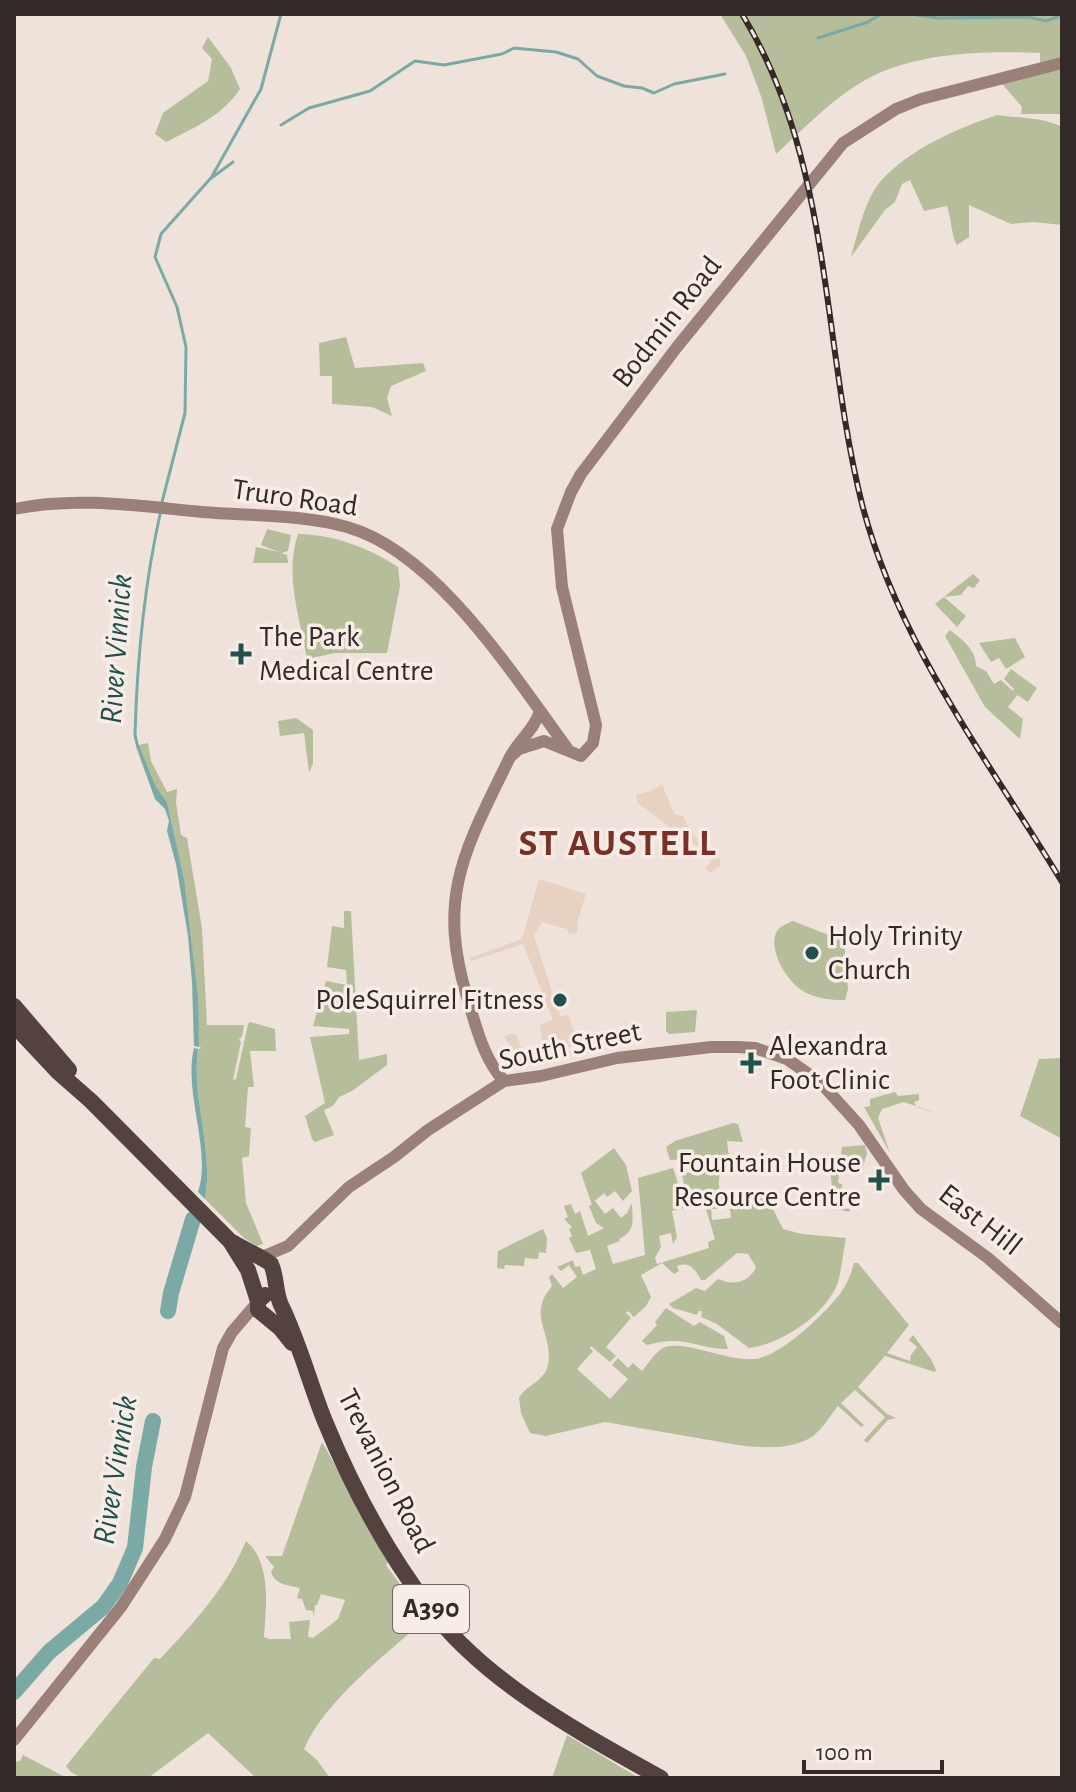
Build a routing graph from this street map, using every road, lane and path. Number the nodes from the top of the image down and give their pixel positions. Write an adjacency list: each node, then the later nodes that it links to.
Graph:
1 (1062, 63): 4 (main road, Bodmin Road)
2 (14, 509): 3 (main road, Truro Road)
3 (540, 711): 4 (main road, Truro Road); 5 (main road)
4 (568, 750): 5 (main road)
5 (510, 757): 8 (main road)
6 (14, 1006): 9 (highway, A390)
7 (14, 1025): 9 (highway, A390)
8 (504, 1081): 10 (main road, South Street); 11 (main road, South Street)
9 (88, 1098): 11 (highway, A390)
10 (875, 1149): 14 (main road, East Hill)
11 (261, 1267): 12 (highway, A390); 13 (highway, A390)
12 (280, 1302): 13 (highway); 15 (highway, A390)
13 (262, 1310): 15 (highway, A390); 16 (main road)
14 (1062, 1323)
15 (300, 1355): 17 (highway, Trevanion Road / A390)
16 (14, 1740)
17 (661, 1778)

